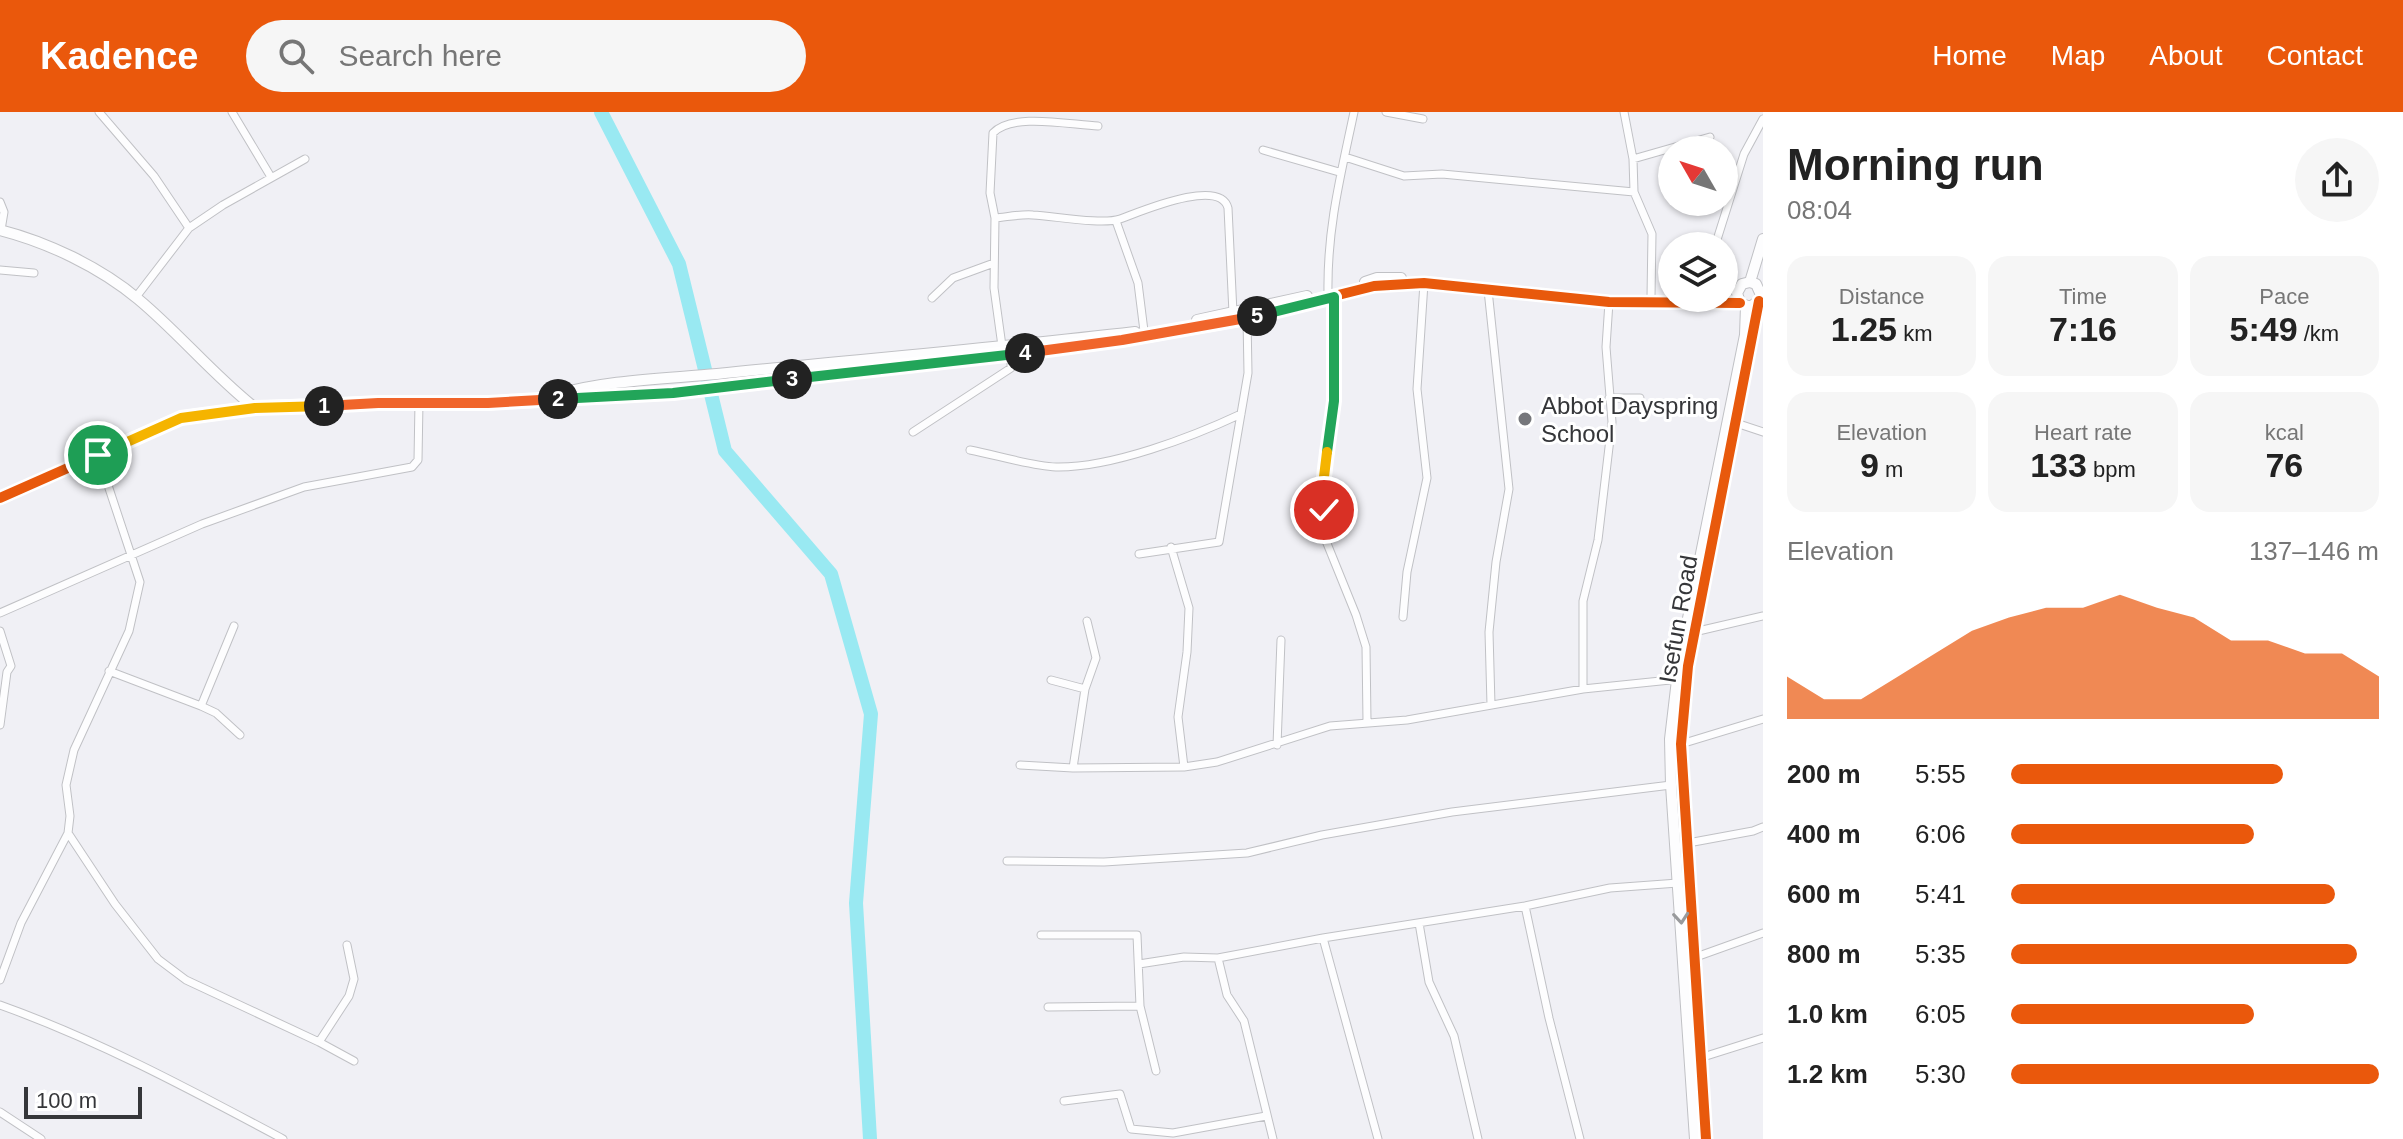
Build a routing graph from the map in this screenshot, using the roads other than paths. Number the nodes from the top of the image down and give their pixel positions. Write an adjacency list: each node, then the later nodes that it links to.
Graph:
1 (99, 112): 20 (street)
2 (232, 112): 15 (street)
3 (1354, 112): 11 (street)
4 (1386, 112): 6 (street)
5 (1624, 112): 13 (street)
6 (1423, 119)
7 (1763, 119): 22 (street)
8 (1098, 126): 18 (street)
9 (1263, 150): 14 (street)
10 (1658, 152): 13 (street)
11 (1345, 157): 14 (street); 16 (street)
12 (305, 159): 15 (street)
13 (1633, 159): 16 (street)
14 (1339, 172): 32 (street)
15 (271, 177): 20 (street)
16 (1634, 192): 34 (street)
17 (0, 202): 21 (street)
18 (995, 218): 19 (street); 24 (street)
19 (1116, 221): 39 (street); 41 (street)
20 (189, 228): 33 (street)
21 (1, 230): 33 (street)
22 (1719, 232)
23 (1763, 239): 27 (street)
24 (994, 263): 36 (street); 42 (street)
25 (0, 270): 26 (street)
26 (34, 273)
27 (1750, 282): 30 (street); 31 (street)
28 (1424, 283): 29 (street); 32 (street); 61 (street)
29 (1488, 290): 37 (street); 72 (street)
30 (1761, 290): 38 (street); 50 (street, Isefun Road)
31 (1740, 291): 38 (street, Isefun Road)
32 (1331, 294): 34 (street); 39 (street); 40 (street); 75 (street)
33 (136, 297): 48 (street)
34 (1651, 297): 35 (street)
35 (1658, 297)
36 (932, 298)
37 (1609, 302): 38 (street); 45 (street)
38 (1743, 305): 68 (street, Isefun Road)
39 (1233, 313): 41 (street)
40 (1247, 318): 43 (street); 49 (street)
41 (1144, 331): 42 (street)
42 (1002, 346): 44 (street)
43 (1011, 355): 44 (street); 51 (street)
44 (545, 398): 47 (street)
45 (1609, 398): 46 (street); 71 (street)
46 (1640, 398)
47 (419, 402): 48 (street); 58 (street)
48 (255, 408): 54 (street)
49 (1241, 414): 53 (street); 56 (street)
50 (1736, 423): 52 (street); 65 (street, Isefun Road)
51 (913, 432)
52 (1763, 432)
53 (970, 450)
54 (98, 455): 55 (street); 58 (street)
55 (0, 498)
56 (1171, 547): 57 (street); 81 (street)
57 (1139, 554)
58 (134, 556): 59 (street); 67 (street)
59 (0, 613)
60 (1763, 616): 65 (street)
61 (1403, 617)
62 (1087, 621): 70 (street)
63 (234, 626): 73 (street)
64 (0, 631): 76 (street)
65 (1694, 632): 68 (street, Isefun Road)
66 (1281, 640): 79 (street)
67 (109, 671): 73 (street); 85 (street)
68 (1682, 679): 71 (street); 78 (street, Isefun Road); 83 (street, Isefun Road)
69 (1051, 680): 70 (street)
70 (1085, 689): 82 (street)
71 (1583, 689): 72 (street)
72 (1491, 705): 75 (street)
73 (201, 706): 77 (street)
74 (1763, 719): 78 (street)
75 (1367, 721): 79 (street)
76 (0, 725)
77 (240, 735)
78 (1681, 744): 86 (street, Isefun Road)
79 (1277, 745): 81 (street)
80 (1020, 765): 82 (street)
81 (1184, 767): 82 (street)
82 (1073, 768)
83 (1671, 785): 87 (street); 88 (street, Isefun Road)
84 (1763, 827): 86 (street)
85 (68, 833): 98 (street); 103 (street)
86 (1688, 843): 95 (street, Isefun Road)
87 (1007, 861)
88 (1678, 883): 89 (street); 116 (street, Isefun Road, one-way to 116)
89 (1525, 906): 90 (street); 115 (street)
90 (1419, 923): 93 (street); 114 (street)
91 (1763, 933): 95 (street)
92 (1041, 935): 97 (street)
93 (1323, 938): 96 (street); 113 (street)
94 (347, 945): 103 (street)
95 (1696, 957): 104 (street, Isefun Road)
96 (1218, 958): 97 (street); 109 (street)
97 (1139, 964): 100 (street)
98 (0, 980)
99 (0, 1005): 111 (street)
100 (1140, 1006): 101 (street); 106 (street)
101 (1048, 1007)
102 (1763, 1038): 104 (street)
103 (319, 1042): 105 (street)
104 (1703, 1057): 117 (street, Isefun Road)
105 (354, 1061)
106 (1156, 1071)
107 (1064, 1101): 109 (street)
108 (0, 1112): 110 (street)
109 (1266, 1116): 112 (street)
110 (41, 1139)
111 (283, 1139)
112 (1273, 1139)
113 (1378, 1139)
114 (1478, 1139)
115 (1580, 1139)
116 (1695, 1139)
117 (1706, 1139)

